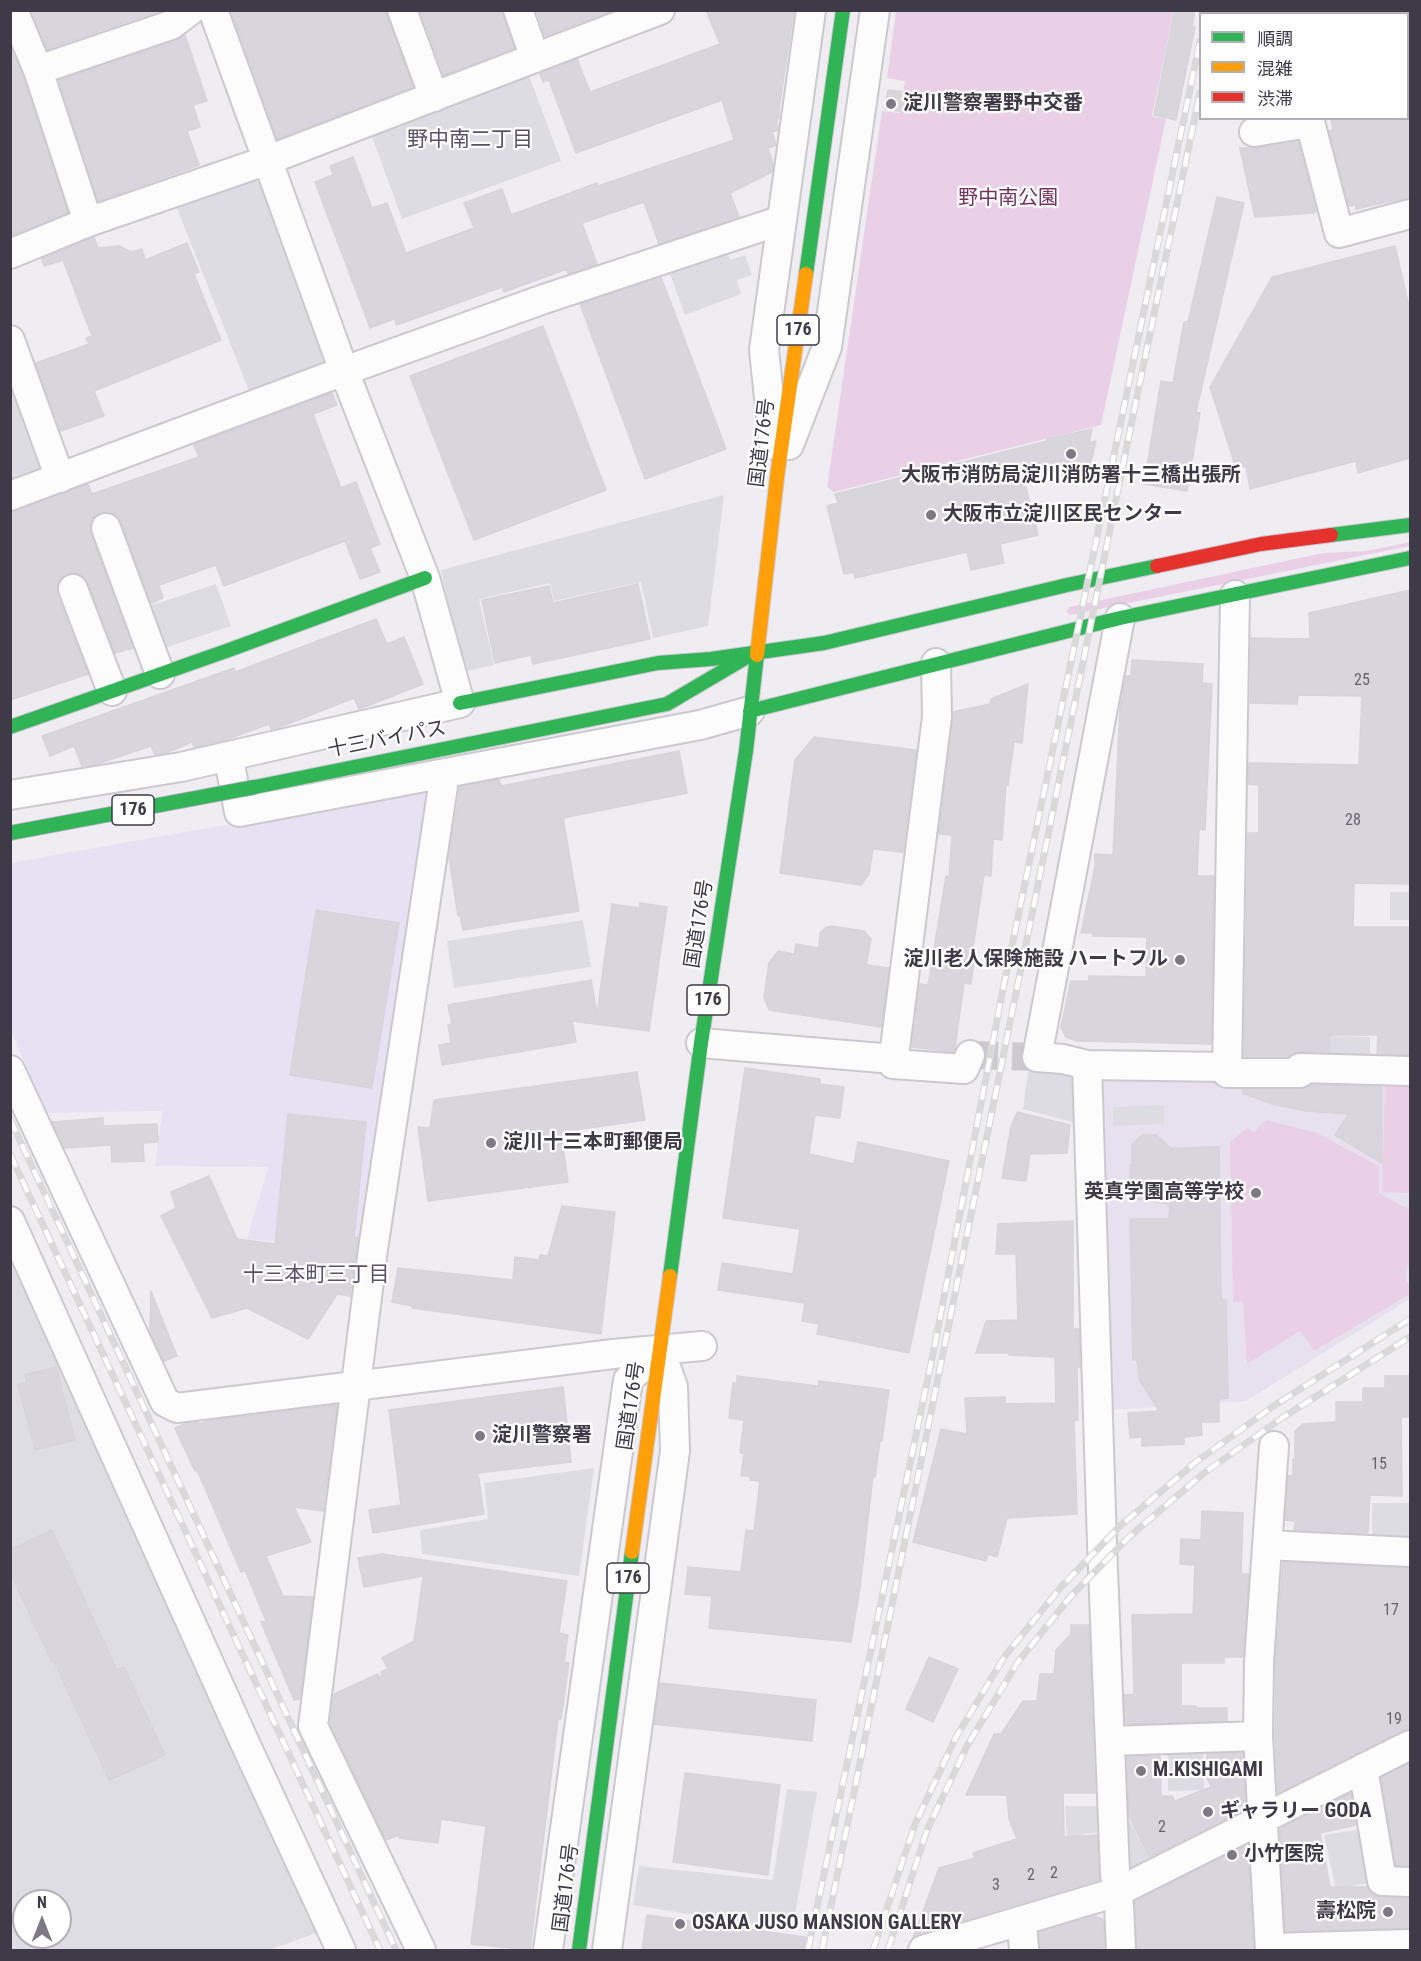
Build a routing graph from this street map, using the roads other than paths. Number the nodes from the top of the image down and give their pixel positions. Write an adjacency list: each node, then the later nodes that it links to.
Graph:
1 (13, 10): 11 (street)
2 (190, 10): 11 (street)
3 (213, 10): 15 (street)
4 (402, 10): 12 (street)
5 (518, 10): 10 (street)
6 (660, 10): 10 (street)
7 (811, 10): 17 (street)
8 (843, 10): 22 (main road, 国道176号 / 176)
9 (875, 10): 22 (street)
10 (535, 58): 12 (street)
11 (38, 70): 18 (street)
12 (434, 97): 15 (street)
13 (1309, 121): 14 (street); 16 (street)
14 (1254, 132)
15 (268, 159): 18 (street); 21 (street)
16 (1410, 214)
17 (782, 220): 21 (street); 22 (street)
18 (88, 222): 19 (street)
19 (10, 254)
20 (10, 340): 23 (street)
21 (344, 371): 23 (street); 28 (street)
22 (777, 477): 32 (main road, 国道176号 / 176)
23 (60, 478): 24 (street)
24 (10, 496)
25 (1410, 525): 32 (main road)
26 (106, 528): 34 (street)
27 (1410, 558): 30 (main road)
28 (425, 579): 34 (main road); 36 (street)
29 (73, 589): 35 (street)
30 (1235, 595): 31 (main road); 47 (street)
31 (1120, 618): 33 (main road); 46 (street)
32 (758, 651): 36 (main road); 37 (main road, 国道176号 / 176); 42 (main road, 十三バイパス / 176, bridge)
33 (936, 663): 37 (main road); 45 (street)
34 (160, 674): 35 (main road)
35 (112, 691): 38 (main road)
36 (460, 703): 39 (street)
37 (750, 711): 40 (street); 43 (main road, 国道176号 / 176)
38 (10, 727)
39 (228, 756): 40 (street); 41 (street)
40 (445, 773): 53 (street)
41 (10, 795)
42 (10, 833)
43 (701, 1043): 45 (street); 52 (main road, 国道176号 / 176)
44 (970, 1055): 45 (street)
45 (894, 1059)
46 (1087, 1065): 47 (street); 58 (street)
47 (1227, 1067): 49 (street)
48 (10, 1070): 53 (street)
49 (1410, 1071)
50 (10, 1221): 67 (street)
51 (702, 1346): 52 (street)
52 (660, 1350): 53 (street); 69 (street); 70 (main road, 国道176号 / 176); 71 (street)
53 (356, 1385): 68 (street)
54 (1274, 1446): 55 (street)
55 (1268, 1545): 56 (street); 57 (street)
56 (1410, 1552)
57 (1258, 1736): 58 (street); 61 (street)
58 (1110, 1741): 63 (street)
59 (1410, 1745): 60 (street)
60 (1363, 1768): 61 (street); 62 (street)
61 (1262, 1820): 63 (street); 66 (street)
62 (1410, 1882)
63 (1117, 1892): 64 (street); 74 (street)
64 (1022, 1922): 72 (street); 73 (street)
65 (1410, 1944): 66 (street)
66 (1270, 1949)
67 (341, 1950)
68 (421, 1950)
69 (548, 1950)
70 (579, 1950)
71 (606, 1950)
72 (927, 1950)
73 (1024, 1950)
74 (1121, 1950)

